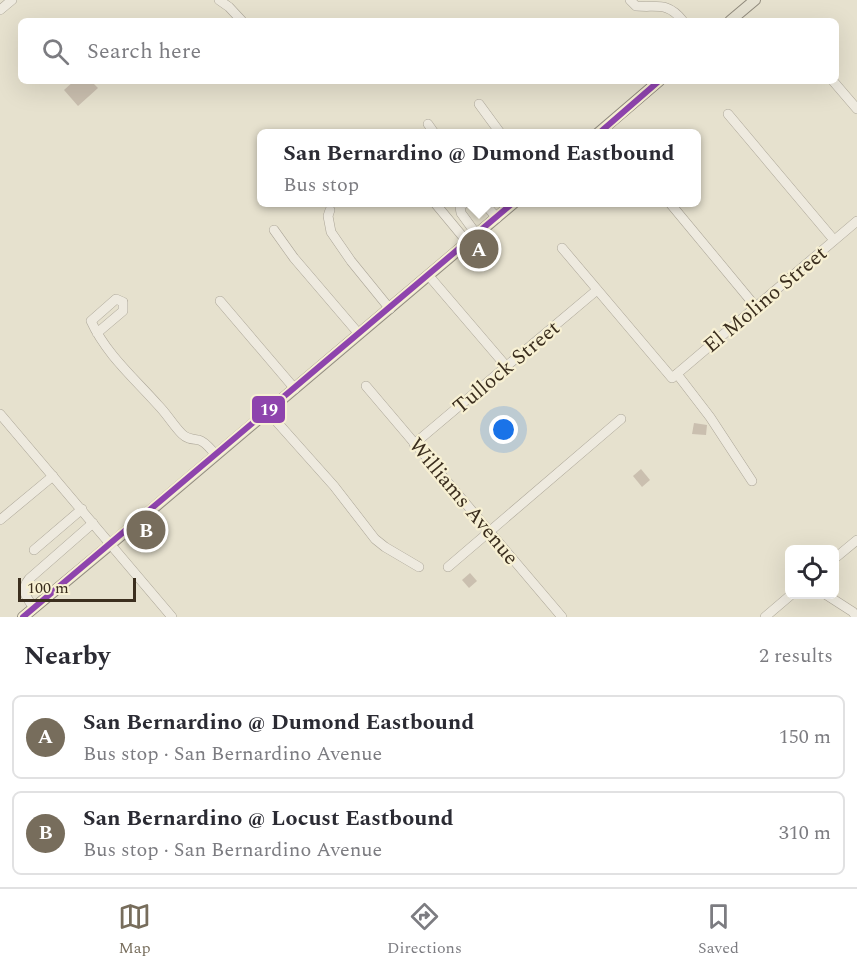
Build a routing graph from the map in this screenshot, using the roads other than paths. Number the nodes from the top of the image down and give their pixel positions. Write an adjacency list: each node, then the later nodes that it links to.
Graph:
1 (219, 0): 4 (street)
2 (630, 0): 5 (street)
3 (755, 0): 6 (main road)
4 (239, 18)
5 (680, 18)
6 (734, 18)
7 (656, 84): 15 (main road)
8 (836, 84): 10 (street)
9 (479, 104): 14 (street)
10 (857, 109)
11 (728, 114): 26 (street)
12 (428, 124): 13 (street)
13 (432, 129)
14 (497, 129)
15 (606, 129)
16 (438, 207): 27 (street)
17 (460, 207): 25 (street)
18 (487, 207): 22 (street)
19 (509, 207): 22 (main road)
20 (673, 207): 32 (street)
21 (330, 210): 33 (street)
22 (496, 218): 25 (main road)
23 (857, 221): 26 (street, El Molino Street)
24 (274, 230): 35 (street)
25 (477, 234): 27 (main road)
26 (834, 240): 32 (street, El Molino Street)
27 (468, 243): 29 (main road)
28 (562, 248): 30 (street)
29 (429, 276): 33 (main road); 36 (street)
30 (597, 290): 36 (street, Tullock Street); 37 (street)
31 (220, 301): 39 (street)
32 (756, 307): 37 (street, El Molino Street)
33 (390, 309): 35 (main road)
34 (97, 333): 44 (street)
35 (359, 334): 39 (main road)
36 (506, 366): 43 (street, Tullock Street)
37 (675, 376): 46 (street)
38 (366, 386): 43 (street, Williams Avenue)
39 (295, 389): 40 (main road)
40 (268, 412): 44 (main road); 55 (street)
41 (0, 414): 45 (street)
42 (621, 419): 50 (street)
43 (414, 444): 50 (street, Williams Avenue)
44 (216, 456): 52 (main road)
45 (53, 476): 47 (street); 48 (street)
46 (752, 481)
47 (82, 509): 49 (street); 53 (street)
48 (0, 520)
49 (93, 523): 52 (street); 59 (street)
50 (489, 532): 56 (street); 62 (street, Williams Avenue)
51 (856, 543): 54 (street)
52 (111, 544): 59 (main road); 61 (street)
53 (33, 550)
54 (839, 555)
55 (419, 567)
56 (448, 567)
57 (786, 599): 63 (street)
58 (833, 599): 64 (street)
59 (34, 608): 60 (main road)
60 (23, 617)
61 (172, 617)
62 (562, 617)
63 (765, 617)
64 (856, 617)

